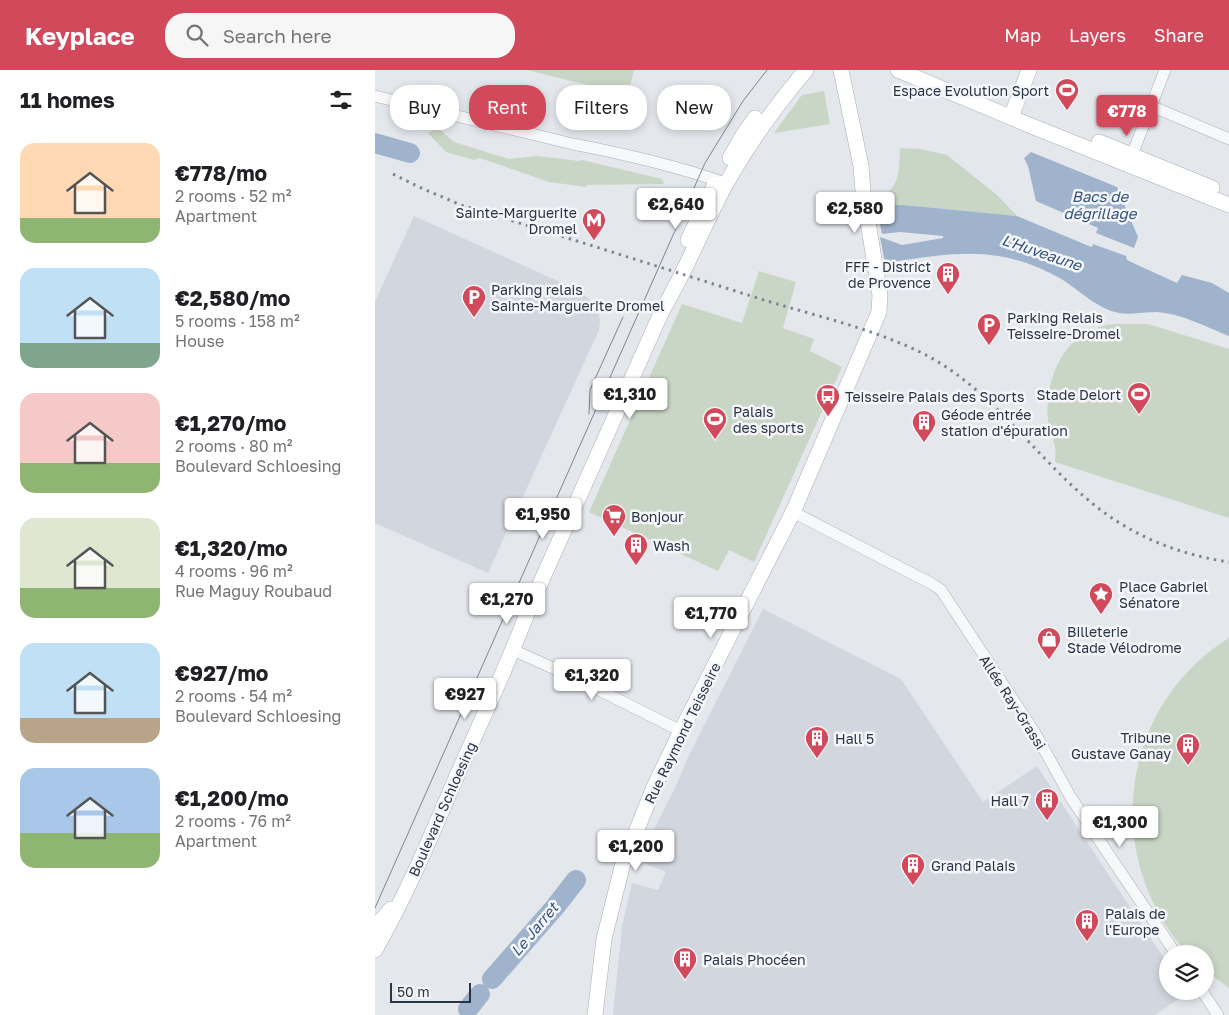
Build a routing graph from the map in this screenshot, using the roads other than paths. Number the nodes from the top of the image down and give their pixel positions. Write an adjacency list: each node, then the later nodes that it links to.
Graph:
1 (794, 70): 13 (street, Boulevard Schloesing)
2 (806, 70): 13 (street, Boulevard Schloesing)
3 (831, 70): 14 (street)
4 (841, 70): 14 (street)
5 (898, 70): 10 (street)
6 (1029, 70): 10 (street)
7 (1165, 70): 9 (street)
8 (375, 96): 13 (street)
9 (1151, 106): 11 (street); 12 (street)
10 (1012, 113): 12 (street); 16 (street)
11 (1229, 139)
12 (1133, 155): 15 (street)
13 (722, 182): 18 (street, Boulevard Schloesing)
14 (863, 192): 17 (street, Rue Raymond Teisseire)
15 (1229, 195)
16 (1229, 205)
17 (793, 512): 19 (street, Rue Raymond Teisseire); 22 (street, Allée Ray-Grassi)
18 (513, 650): 19 (street); 20 (street, Boulevard Schloesing)
19 (681, 731): 25 (street, Rue Raymond Teisseire)
20 (403, 896): 21 (street, Boulevard Schloesing); 23 (street, Boulevard Schloesing)
21 (375, 927)
22 (1170, 945)
23 (375, 950)
24 (1208, 1000): 26 (street)
25 (595, 1015)
26 (1218, 1015)

